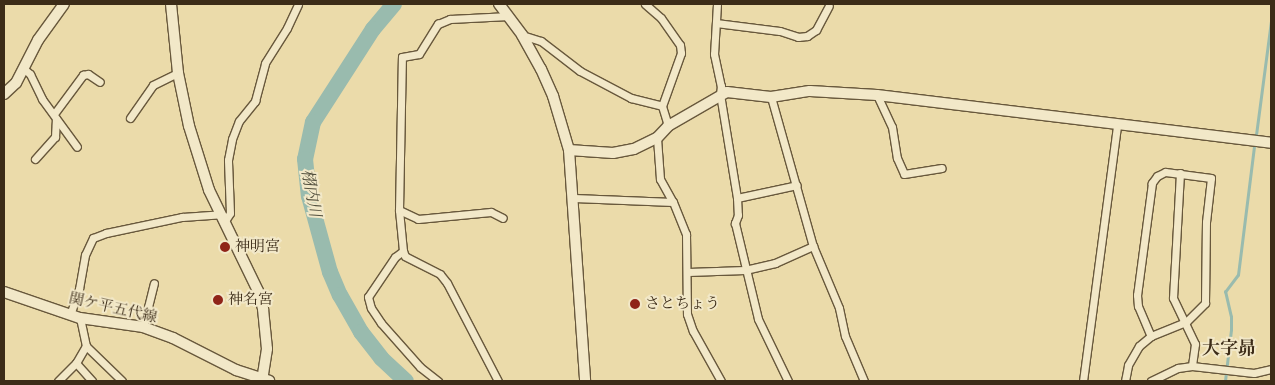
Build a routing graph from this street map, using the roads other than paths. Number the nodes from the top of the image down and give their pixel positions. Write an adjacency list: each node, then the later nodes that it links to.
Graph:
1 (64, 4): 11 (street)
2 (171, 4): 12 (street)
3 (298, 4): 35 (street)
4 (499, 4): 8 (street)
5 (644, 4): 18 (street)
6 (717, 4): 9 (street)
7 (829, 6): 9 (street)
8 (509, 16): 10 (street); 34 (street)
9 (716, 22): 15 (street)
10 (522, 35): 18 (street); 26 (street)
11 (24, 69): 14 (street); 19 (street)
12 (178, 73): 20 (street); 35 (street)
13 (100, 82): 19 (street)
14 (4, 94)
15 (720, 94): 17 (street); 22 (street); 32 (street)
16 (877, 95): 17 (street); 21 (street); 28 (street)
17 (771, 96): 30 (street)
18 (662, 106): 22 (street)
19 (55, 117): 25 (street); 27 (street)
20 (130, 118)
21 (1117, 125): 24 (street); 61 (street)
22 (668, 126): 23 (street)
23 (657, 138): 26 (street); 33 (street)
24 (1271, 144)
25 (77, 147)
26 (569, 150): 31 (street)
27 (35, 158)
28 (942, 168)
29 (1180, 173): 44 (street); 44 (street); 46 (street)
30 (797, 185): 32 (street); 37 (street)
31 (574, 198): 33 (street); 57 (street)
32 (737, 198): 39 (street)
33 (673, 202): 40 (street)
34 (399, 210): 36 (street); 38 (street)
35 (223, 218): 43 (street); 51 (street)
36 (503, 218)
37 (812, 246): 39 (street); 60 (street)
38 (403, 251): 55 (street); 56 (street)
39 (745, 270): 40 (street); 59 (street)
40 (688, 272): 58 (street)
41 (154, 283): 45 (street)
42 (4, 292): 43 (street, 関ケ平五代線)
43 (75, 316): 45 (street, 関ケ平五代線); 47 (street)
44 (1186, 322): 46 (street); 49 (street)
45 (143, 327): 51 (street, 関ケ平五代線)
46 (1151, 336): 62 (street)
47 (86, 346): 48 (street); 54 (street)
48 (76, 363): 52 (street); 53 (street)
49 (1192, 366): 50 (street); 63 (street)
50 (1271, 369)
51 (264, 380)
52 (58, 381)
53 (92, 381)
54 (122, 381)
55 (438, 381)
56 (498, 381)
57 (584, 381)
58 (721, 381)
59 (788, 381)
60 (864, 381)
61 (1083, 381)
62 (1125, 381)
63 (1151, 381)

